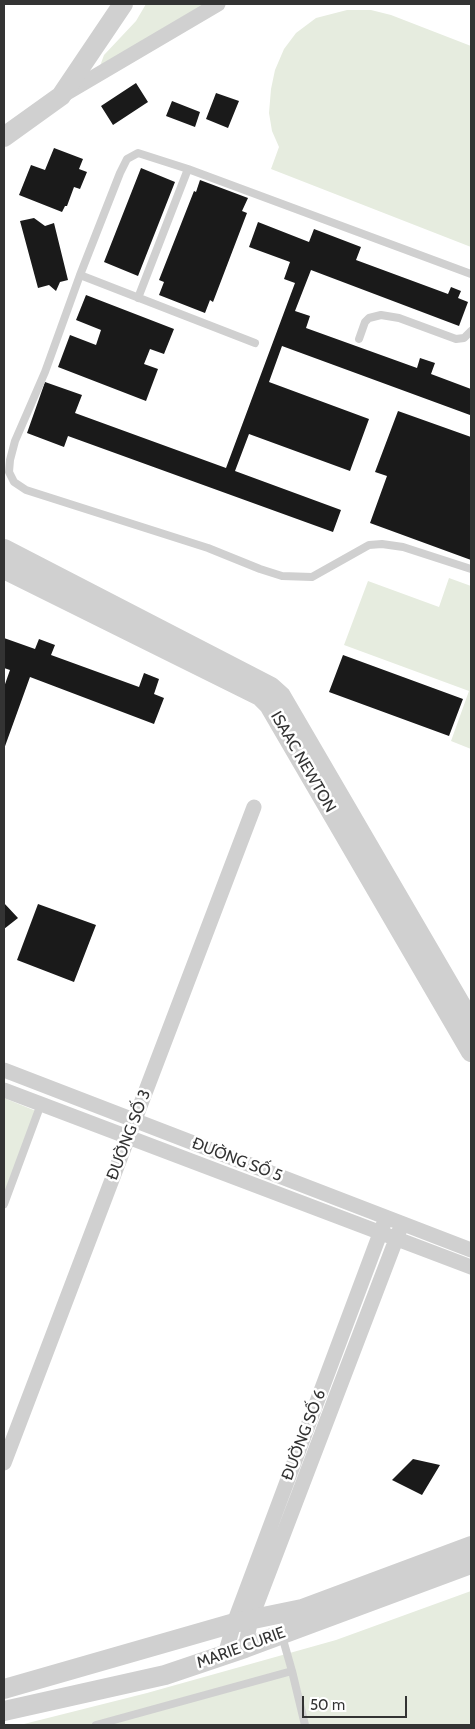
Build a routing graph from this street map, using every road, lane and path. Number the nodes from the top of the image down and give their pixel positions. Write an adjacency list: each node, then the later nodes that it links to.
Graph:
1 (123, 4): 3 (street)
2 (218, 4): 3 (street)
3 (62, 96): 4 (street)
4 (4, 137)
5 (188, 169): 6 (lane); 7 (lane); 8 (lane)
6 (471, 274)
7 (80, 275): 8 (lane); 14 (lane)
8 (138, 298): 11 (lane)
9 (471, 331): 10 (lane)
10 (359, 339)
11 (255, 343)
12 (4, 549): 16 (street, ISAAC NEWTON)
13 (4, 569): 17 (street, ISAAC NEWTON)
14 (471, 570)
15 (254, 807): 21 (street, ĐƯỜNG SỐ 3)
16 (471, 1022)
17 (471, 1052)
18 (4, 1070): 21 (street, ĐƯỜNG SỐ 5)
19 (4, 1090): 20 (street, ĐƯỜNG SỐ 5)
20 (41, 1104): 22 (street, ĐƯỜNG SỐ 5); 23 (lane)
21 (134, 1120): 22 (street, ĐƯỜNG SỐ 3); 24 (street, ĐƯỜNG SỐ 5)
22 (128, 1137): 26 (street, ĐƯỜNG SỐ 5); 30 (street, ĐƯỜNG SỐ 3)
23 (4, 1204)
24 (386, 1217): 25 (street, ĐƯỜNG SỐ 5); 26 (street, ĐƯỜNG SỐ 6)
25 (402, 1223): 27 (street, ĐƯỜNG SỐ 6); 28 (street, ĐƯỜNG SỐ 5)
26 (380, 1233): 27 (street, ĐƯỜNG SỐ 5); 33 (street, ĐƯỜNG SỐ 6)
27 (396, 1239): 29 (street, ĐƯỜNG SỐ 5); 33 (street, ĐƯỜNG SỐ 6)
28 (471, 1250)
29 (471, 1267)
30 (4, 1462)
31 (471, 1546): 33 (street, MARIE CURIE)
32 (471, 1564): 34 (street, MARIE CURIE)
33 (242, 1621): 35 (street, ĐƯỜNG SỐ 6); 36 (street, ĐƯỜNG SỐ 6); 38 (street, MARIE CURIE)
34 (281, 1634): 35 (street, MARIE CURIE); 37 (lane)
35 (245, 1648): 36 (street, MARIE CURIE)
36 (225, 1655): 39 (street, MARIE CURIE)
37 (292, 1671): 40 (lane); 41 (lane)
38 (4, 1689)
39 (4, 1711)
40 (96, 1725)
41 (305, 1725)

